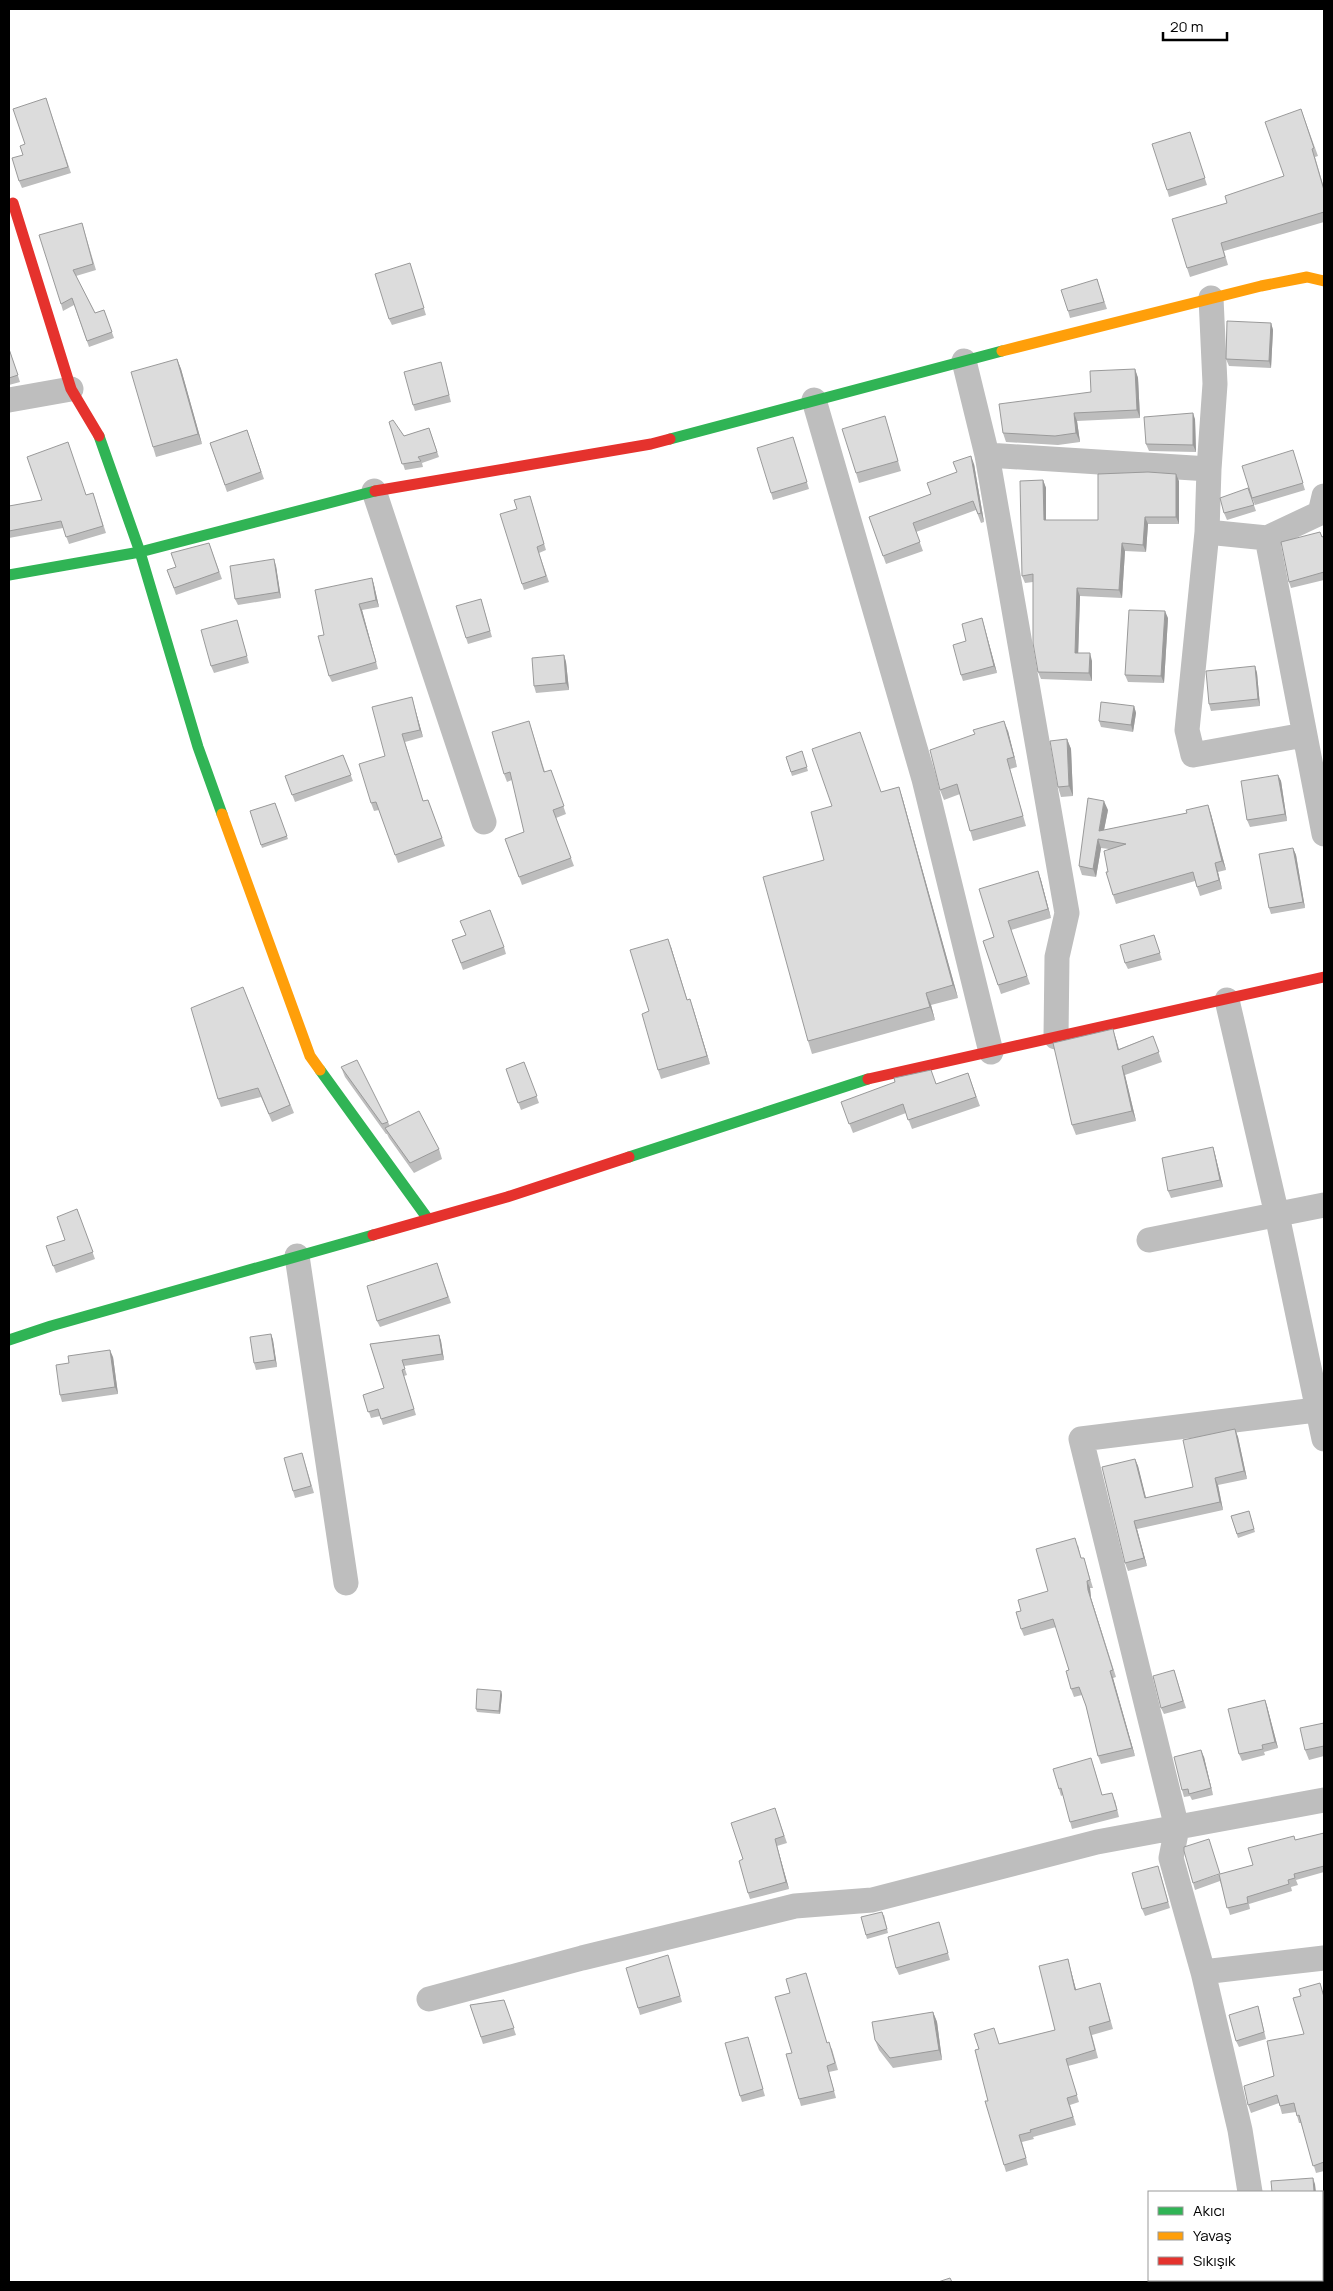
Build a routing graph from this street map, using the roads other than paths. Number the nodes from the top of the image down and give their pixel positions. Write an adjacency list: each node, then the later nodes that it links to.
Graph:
1 (13, 203): 5 (street)
2 (1324, 281): 3 (street)
3 (1212, 298): 4 (street); 9 (street)
4 (964, 361): 7 (street); 8 (street)
5 (71, 389): 6 (street); 14 (street)
6 (9, 400)
7 (814, 400): 10 (street); 22 (street)
8 (987, 455): 9 (street); 21 (street)
9 (1209, 469): 12 (street)
10 (374, 492): 14 (street); 17 (street)
11 (1323, 507): 13 (street)
12 (1207, 532): 13 (street); 16 (street)
13 (1268, 538): 16 (street)
14 (140, 552): 15 (street); 25 (street)
15 (9, 575)
16 (1304, 735): 18 (street)
17 (484, 822)
18 (1324, 834)
19 (1324, 977): 20 (street)
20 (1227, 1000): 21 (street); 24 (street)
21 (1056, 1037): 22 (street)
22 (990, 1052): 25 (street)
23 (1324, 1205): 24 (street)
24 (1277, 1215): 26 (street); 29 (street)
25 (428, 1219): 27 (street)
26 (1149, 1240)
27 (297, 1256): 28 (street); 31 (street)
28 (9, 1340)
29 (1321, 1410): 30 (street); 33 (street)
30 (1324, 1439)
31 (346, 1583)
32 (1324, 1800): 33 (street)
33 (1177, 1828): 35 (street); 36 (street)
34 (1324, 1958): 35 (street)
35 (1203, 1972): 37 (street)
36 (428, 1999)
37 (1250, 2191)

